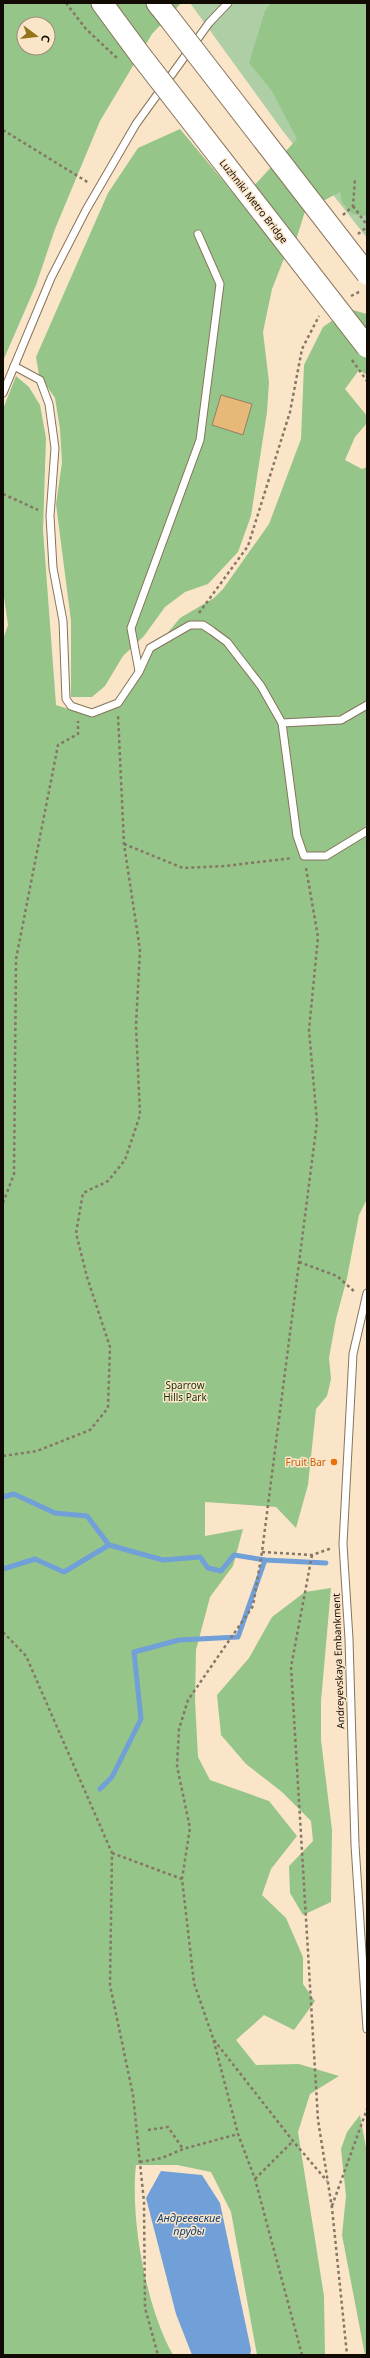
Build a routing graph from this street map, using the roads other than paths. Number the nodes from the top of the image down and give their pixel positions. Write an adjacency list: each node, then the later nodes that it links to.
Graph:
1 (102, 3): 6 (main road, Luzhniki Metro Bridge, bridge)
2 (228, 3): 7 (lane)
3 (163, 10): 5 (main road, bridge)
4 (198, 234): 9 (lane)
5 (367, 274)
6 (367, 347)
7 (14, 366): 8 (lane); 9 (lane)
8 (3, 393)
9 (139, 672): 11 (lane)
10 (367, 705): 11 (lane)
11 (282, 723): 12 (lane)
12 (367, 832)
13 (367, 1294): 14 (lane, Andreyevskaya Embankment)
14 (367, 2029)

